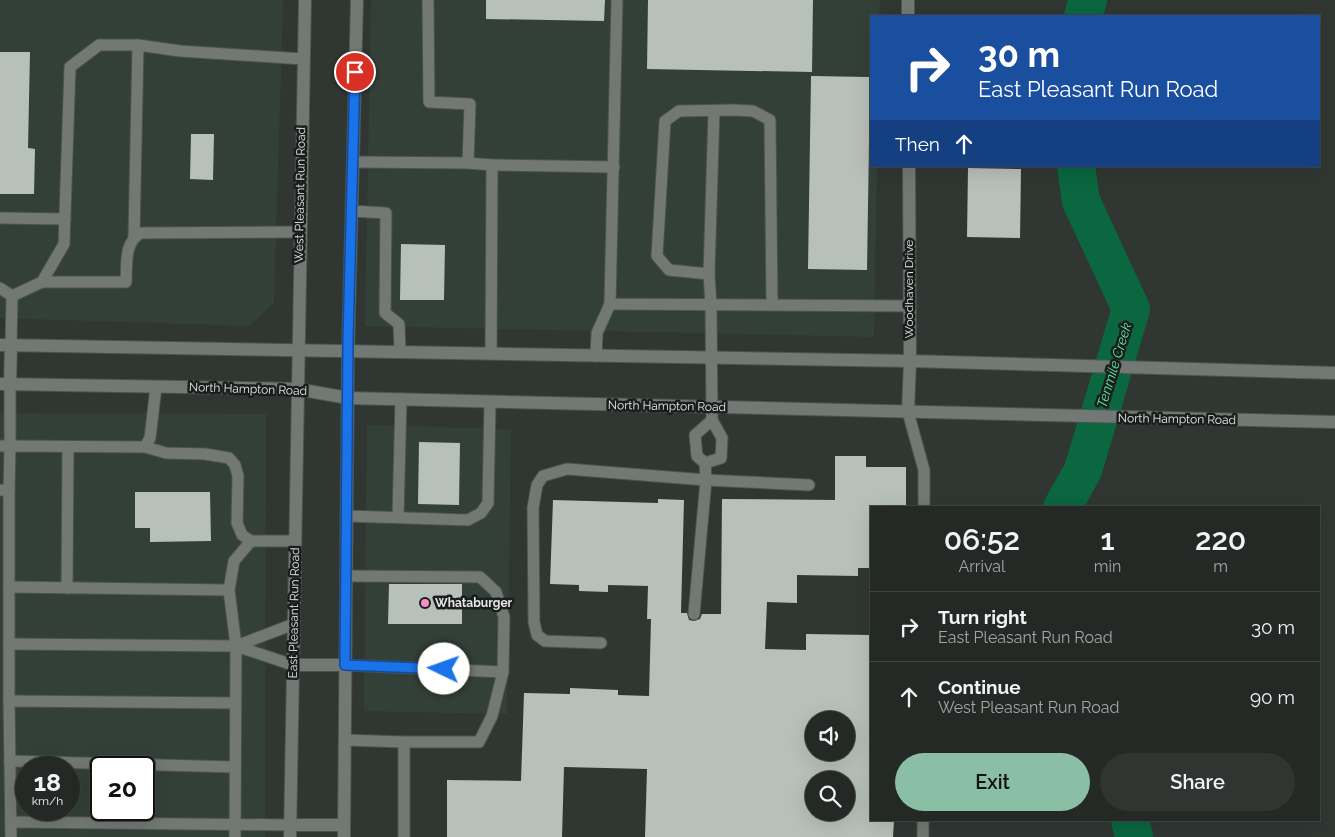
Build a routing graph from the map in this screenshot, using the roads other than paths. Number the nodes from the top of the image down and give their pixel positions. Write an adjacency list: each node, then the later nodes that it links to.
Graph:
1 (305, 0): 8 (main road, West Pleasant Run Road)
2 (357, 0): 10 (main road)
3 (428, 0): 11 (lane)
4 (617, 0): 13 (lane)
5 (908, 0): 6 (main road)
6 (908, 15)
7 (138, 45): 8 (lane); 17 (lane); 19 (lane)
8 (303, 59): 18 (main road, West Pleasant Run Road)
9 (714, 111): 20 (lane); 20 (lane); 26 (lane)
10 (352, 162): 11 (lane); 15 (main road)
11 (468, 163): 12 (lane)
12 (492, 165): 13 (lane); 32 (lane)
13 (614, 167): 24 (lane)
14 (909, 167): 27 (main road, Woodhaven Drive)
15 (352, 211): 30 (main road); 31 (lane)
16 (0, 218): 17 (lane)
17 (65, 219): 21 (lane)
18 (300, 232): 19 (lane); 29 (main road, West Pleasant Run Road)
19 (134, 236): 21 (lane)
20 (709, 274): 25 (lane)
21 (42, 282): 23 (lane)
22 (0, 288): 23 (lane)
23 (12, 296): 28 (lane)
24 (610, 304): 25 (lane); 33 (lane)
25 (711, 305): 26 (lane); 34 (lane)
26 (772, 305): 27 (lane)
27 (910, 306): 35 (main road, Woodhaven Drive)
28 (6, 345): 29 (main road); 37 (main road)
29 (297, 349): 30 (main road); 39 (main road, West Pleasant Run Road)
30 (348, 351): 31 (main road); 40 (main road)
31 (400, 352): 32 (main road)
32 (491, 354): 33 (main road)
33 (596, 356): 34 (main road)
34 (711, 358): 35 (main road); 44 (lane)
35 (910, 361): 36 (main road); 43 (main road, Woodhaven Drive)
36 (1335, 373)
37 (5, 384): 38 (main road, North Hampton Road); 46 (lane)
38 (156, 387): 39 (main road, North Hampton Road); 48 (lane)
39 (297, 389): 40 (main road, North Hampton Road); 57 (main road, East Pleasant Run Road)
40 (348, 398): 41 (main road, North Hampton Road); 54 (main road)
41 (401, 399): 42 (main road, North Hampton Road); 55 (lane)
42 (490, 402): 44 (main road, North Hampton Road); 55 (lane)
43 (908, 412): 44 (main road, North Hampton Road); 45 (main road, North Hampton Road); 53 (lane)
44 (712, 414): 49 (lane); 49 (lane)
45 (1335, 422)
46 (5, 446): 47 (lane); 52 (lane)
47 (68, 447): 48 (lane); 60 (lane)
48 (145, 447): 56 (lane)
49 (705, 463): 50 (lane)
50 (706, 480): 51 (lane); 62 (lane); 64 (lane)
51 (809, 484)
52 (5, 491): 59 (lane)
53 (924, 506)
54 (347, 516): 55 (lane); 58 (main road)
55 (398, 517)
56 (251, 541): 57 (lane); 61 (lane)
57 (295, 541): 63 (main road, East Pleasant Run Road)
58 (346, 576): 68 (main road); 69 (lane)
59 (9, 587): 60 (lane); 65 (lane)
60 (67, 588): 61 (lane)
61 (229, 590): 66 (lane)
62 (694, 614)
63 (294, 624): 66 (lane); 67 (main road, East Pleasant Run Road)
64 (601, 643)
65 (9, 644): 66 (lane); 70 (lane)
66 (236, 646): 67 (lane); 71 (lane)
67 (293, 664): 68 (main road); 79 (main road, East Pleasant Run Road)
68 (345, 665): 69 (lane); 72 (main road)
69 (503, 672): 73 (lane)
70 (9, 701): 71 (lane); 74 (lane)
71 (235, 703): 75 (lane)
72 (344, 740): 73 (lane); 80 (main road)
73 (404, 742): 83 (lane)
74 (10, 761): 75 (lane); 77 (lane)
75 (235, 767): 78 (lane)
76 (923, 821): 84 (lane)
77 (11, 822): 78 (lane); 81 (lane)
78 (235, 824): 79 (lane); 82 (lane)
79 (290, 831): 80 (main road)
80 (344, 831)
81 (11, 837)
82 (235, 837)
83 (404, 837)
84 (923, 837)

